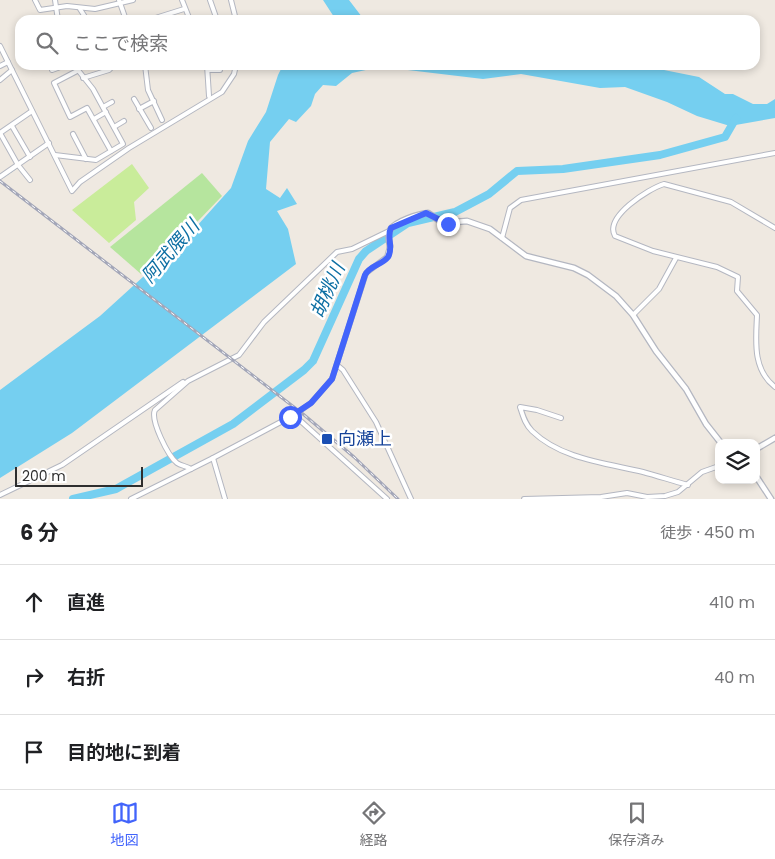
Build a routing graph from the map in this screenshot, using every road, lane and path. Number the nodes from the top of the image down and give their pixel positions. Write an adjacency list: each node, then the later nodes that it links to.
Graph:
1 (35, 0): 8 (street)
2 (55, 0): 8 (street)
3 (133, 0): 7 (street)
4 (182, 0): 10 (street)
5 (210, 0): 16 (street)
6 (231, 0): 17 (street)
7 (120, 2): 9 (street); 13 (street)
8 (56, 8): 9 (street); 11 (street)
9 (80, 8): 12 (street)
10 (184, 9): 14 (street); 15 (street)
11 (57, 15)
12 (84, 15)
13 (124, 15)
14 (165, 15)
15 (187, 15)
16 (215, 15)
17 (235, 15)
18 (0, 46): 19 (street)
19 (8, 62): 20 (street); 21 (street)
20 (0, 66)
21 (12, 70): 28 (street); 35 (street)
22 (109, 70): 27 (street)
23 (145, 70): 31 (street)
24 (207, 70): 29 (street)
25 (235, 70): 48 (street)
26 (77, 72): 27 (street); 37 (street)
27 (83, 78): 33 (street)
28 (0, 80)
29 (209, 96)
30 (134, 99): 34 (street)
31 (154, 101): 34 (street); 38 (street)
32 (112, 102): 33 (street)
33 (103, 107): 36 (street)
34 (140, 109): 42 (street)
35 (32, 111): 40 (street); 45 (street)
36 (106, 112): 37 (street); 41 (street)
37 (94, 119): 46 (street)
38 (162, 120)
39 (124, 121): 41 (street)
40 (12, 126): 43 (street); 49 (street)
41 (114, 127): 46 (street)
42 (151, 128)
43 (0, 133): 51 (street)
44 (73, 134): 50 (street)
45 (49, 143): 48 (street); 49 (street)
46 (111, 151): 50 (street)
47 (775, 153): 58 (street)
48 (55, 155): 50 (street)
49 (30, 157): 51 (street)
50 (86, 159)
51 (18, 165): 53 (street); 55 (street)
52 (0, 168): 53 (street)
53 (6, 173): 54 (street)
54 (0, 177)
55 (30, 180)
56 (775, 228): 60 (street)
57 (389, 233): 58 (street); 59 (street); 63 (street)
58 (502, 238): 61 (street)
59 (390, 244): 62 (street)
60 (676, 258): 61 (street); 64 (street)
61 (633, 315): 68 (street)
62 (337, 365): 65 (street); 81 (street)
63 (188, 381): 72 (street); 75 (street)
64 (775, 387)
65 (294, 415): 70 (street); 80 (street)
66 (561, 418): 74 (street)
67 (775, 438): 69 (street)
68 (718, 439)
69 (760, 447)
70 (213, 458): 72 (street); 79 (street)
71 (715, 467): 74 (street)
72 (191, 469): 76 (street)
73 (760, 482): 83 (street)
74 (688, 485): 77 (street)
75 (0, 495)
76 (140, 497): 78 (street)
77 (601, 498): 82 (street)
78 (130, 499)
79 (225, 499)
80 (387, 499)
81 (409, 499)
82 (524, 499)
83 (771, 499)

